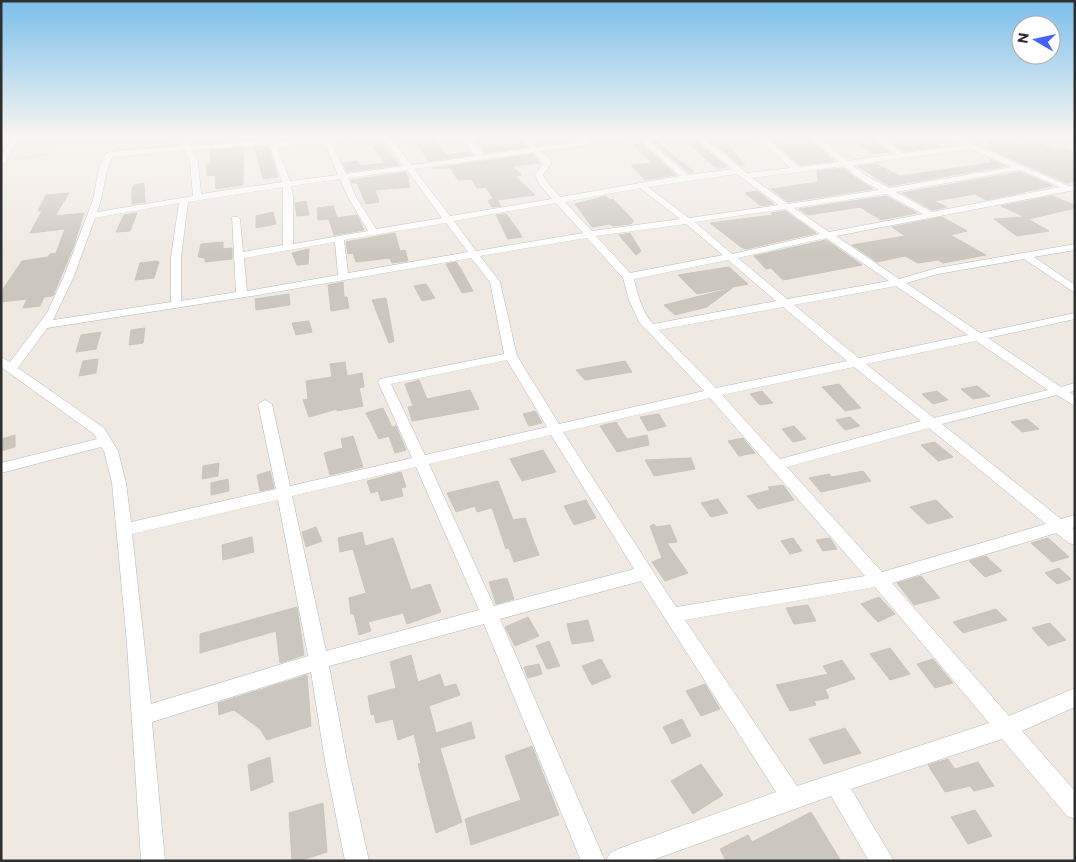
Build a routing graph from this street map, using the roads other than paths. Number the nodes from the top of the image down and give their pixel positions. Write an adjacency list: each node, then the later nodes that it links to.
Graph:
1 (101, 176): 23 (street)
2 (195, 176): 18 (street)
3 (284, 176): 14 (street)
4 (348, 176): 12 (street)
5 (416, 176): 25 (street)
6 (540, 176): 20 (street)
7 (710, 176): 13 (street)
8 (744, 176): 21 (street)
9 (864, 176): 17 (street)
10 (975, 176): 17 (street)
11 (1042, 176): 16 (street)
12 (343, 177): 14 (street); 27 (street)
13 (686, 178): 15 (street)
14 (287, 185): 18 (street); 31 (street)
15 (642, 186): 20 (street); 26 (street)
16 (1073, 188): 22 (street)
17 (888, 192): 21 (street); 22 (street)
18 (197, 198): 19 (street)
19 (184, 200): 23 (street); 43 (street)
20 (558, 200): 25 (street); 28 (street)
21 (787, 206): 26 (street); 29 (street)
22 (931, 215): 29 (street)
23 (90, 216): 45 (street)
24 (235, 219): 35 (street)
25 (449, 220): 27 (street); 33 (street)
26 (688, 220): 28 (street); 36 (street)
27 (373, 232): 30 (street)
28 (590, 235): 33 (street); 37 (street)
29 (828, 235): 36 (street); 39 (street)
30 (339, 238): 31 (street); 38 (street)
31 (288, 247): 35 (street)
32 (1075, 247): 34 (street)
33 (474, 254): 38 (street); 48 (street)
34 (1025, 255): 39 (street); 40 (street)
35 (239, 256): 41 (street)
36 (730, 257): 37 (street); 42 (street)
37 (628, 276): 46 (street)
38 (342, 277): 41 (street)
39 (899, 282): 42 (street); 47 (street)
40 (1075, 290)
41 (242, 294): 43 (street)
42 (785, 303): 46 (street); 49 (street)
43 (176, 304): 45 (street)
44 (1075, 316): 47 (street)
45 (43, 326): 50 (street)
46 (650, 328): 53 (street)
47 (978, 337): 49 (street); 52 (street)
48 (511, 356): 57 (street); 59 (street)
49 (857, 363): 53 (street); 56 (street)
50 (6, 365): 58 (street)
51 (1075, 387): 52 (street)
52 (1059, 391): 54 (street); 56 (street)
53 (712, 393): 57 (street); 60 (street)
54 (1075, 402)
55 (265, 404): 62 (street)
56 (930, 423): 60 (street); 64 (street)
57 (554, 430): 59 (street); 67 (street)
58 (105, 441): 61 (street); 65 (street)
59 (420, 460): 62 (street); 69 (street)
60 (777, 465): 68 (street)
61 (1, 468)
62 (283, 493): 65 (street); 71 (street)
63 (1075, 521): 64 (street)
64 (1058, 526): 66 (street); 68 (street)
65 (124, 530): 73 (street)
66 (1075, 539)
67 (645, 572): 69 (street); 70 (street)
68 (879, 580): 70 (street); 74 (street)
69 (490, 614): 71 (street); 80 (street)
70 (672, 615): 76 (street)
71 (318, 661): 73 (street); 79 (street)
72 (1075, 697): 74 (street)
73 (141, 716): 78 (street)
74 (1005, 728): 75 (street); 77 (street)
75 (836, 784): 76 (street); 82 (street)
76 (792, 798): 81 (street)
77 (1075, 808)
78 (152, 861)
79 (357, 861)
80 (593, 861)
81 (618, 861)
82 (882, 861)

